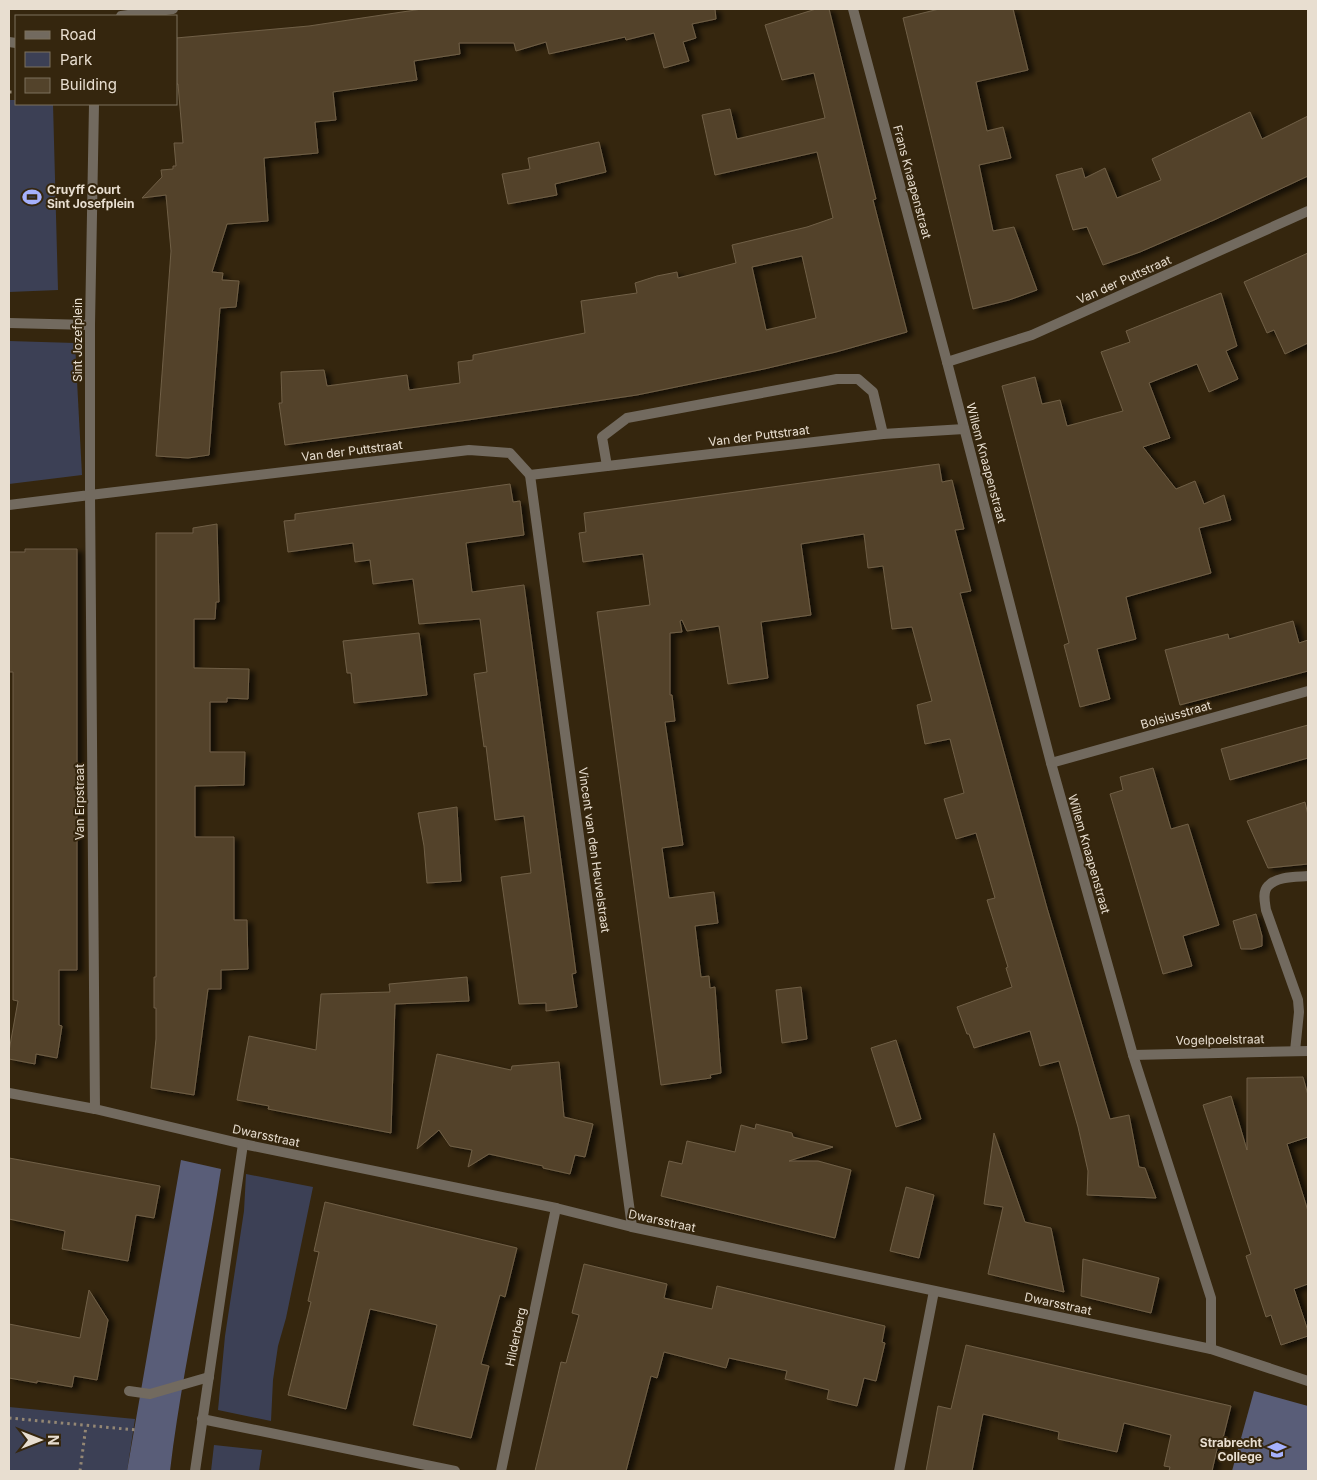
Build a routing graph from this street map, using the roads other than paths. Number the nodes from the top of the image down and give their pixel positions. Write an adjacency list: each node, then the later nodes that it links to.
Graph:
1 (173, 9): 3 (street)
2 (853, 9): 8 (street, Frans Knaapenstraat)
3 (128, 15)
4 (94, 105): 7 (street, Sint Jozefplein)
5 (1308, 211): 8 (street, Van der Puttstraat)
6 (9, 323): 7 (street)
7 (90, 325): 13 (street, Sint Jozefplein)
8 (947, 362): 9 (street, Willem Knaapenstraat)
9 (964, 429): 10 (street, Van der Puttstraat); 16 (street, Willem Knaapenstraat)
10 (883, 434): 11 (street, Van der Puttstraat); 11 (street)
11 (607, 466): 12 (street, Van der Puttstraat)
12 (530, 475): 13 (street, Van der Puttstraat); 25 (street, Vincent van den Heuvelstraat)
13 (90, 495): 14 (street); 22 (street, Van Erpstraat)
14 (9, 505)
15 (1308, 691): 16 (street, Bolsiusstraat)
16 (1051, 763): 20 (street, Willem Knaapenstraat)
17 (1308, 876): 18 (street)
18 (1296, 1051): 19 (street, Vogelpoelstraat); 20 (street, Vogelpoelstraat)
19 (1308, 1051)
20 (1133, 1055): 27 (street, Willem Knaapenstraat)
21 (9, 1093): 22 (street, Dwarsstraat)
22 (95, 1109): 23 (street, Dwarsstraat)
23 (243, 1144): 24 (street, Dwarsstraat); 28 (street)
24 (556, 1208): 25 (street, Dwarsstraat); 34 (street, Hilderberg)
25 (632, 1228): 26 (street, Dwarsstraat)
26 (934, 1291): 27 (street, Dwarsstraat); 35 (street)
27 (1211, 1349): 29 (street, Dwarsstraat)
28 (209, 1377): 30 (street); 31 (street)
29 (1308, 1381)
30 (129, 1391)
31 (202, 1420): 32 (street); 33 (street)
32 (195, 1471)
33 (455, 1471)
34 (501, 1471)
35 (899, 1471)

